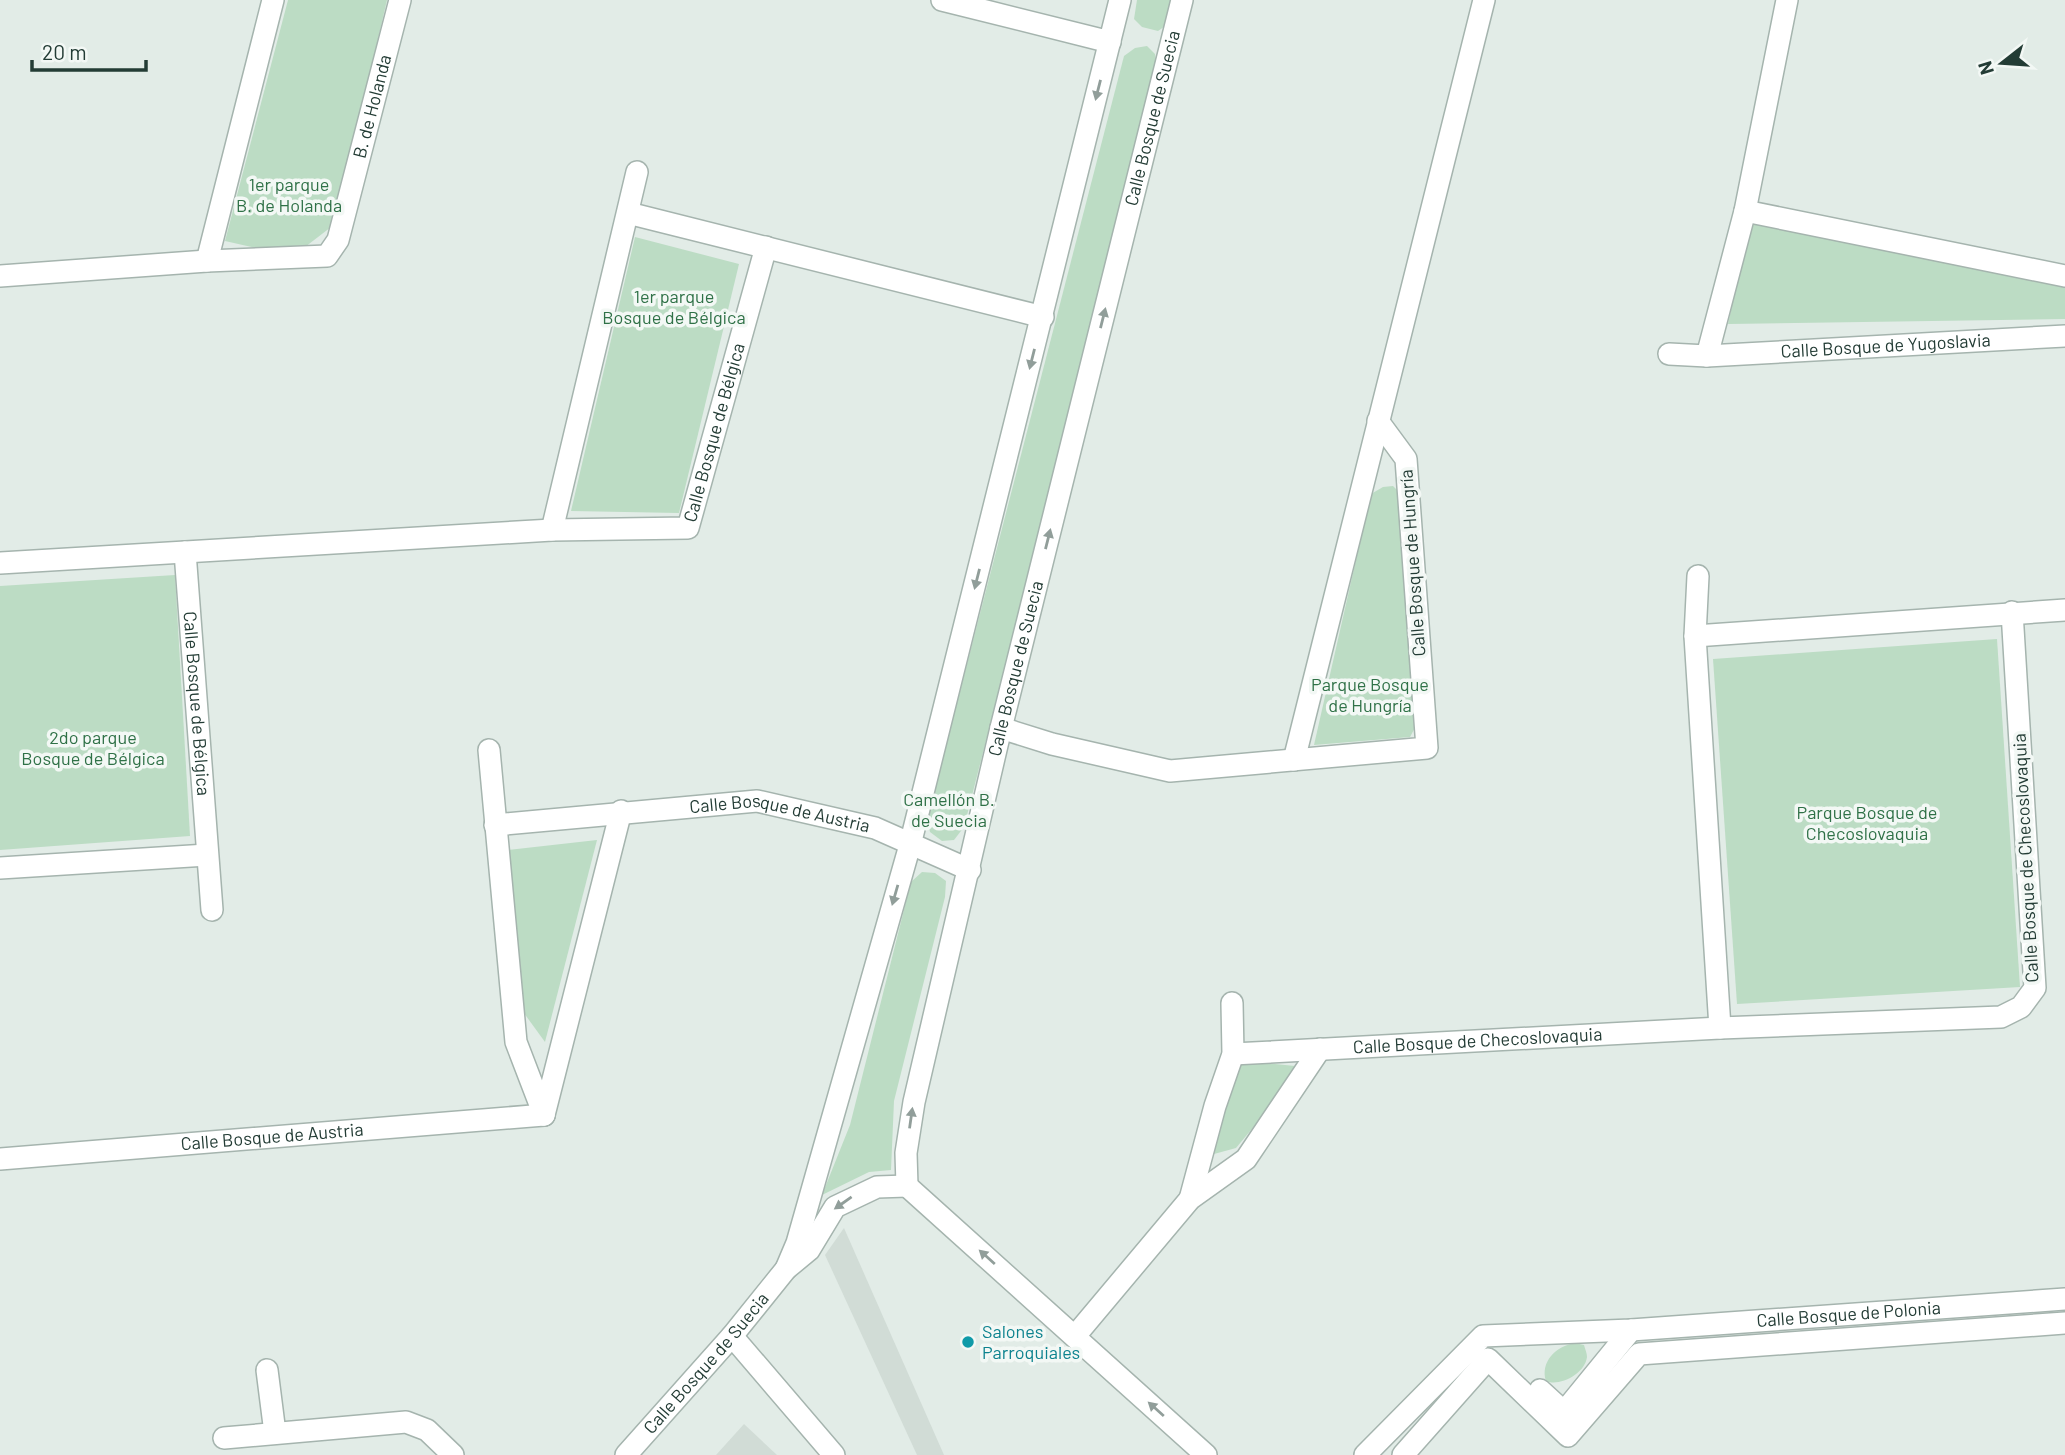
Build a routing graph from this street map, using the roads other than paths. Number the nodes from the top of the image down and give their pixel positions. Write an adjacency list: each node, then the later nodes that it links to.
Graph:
1 (274, 0): 13 (street)
2 (400, 0): 13 (street, B. de Holanda)
3 (942, 0): 8 (street)
4 (1120, 0): 8 (street, Calle Bosque de Suecia)
5 (1182, 0): 28 (street, Calle Bosque de Suecia, one-way to 5)
6 (1484, 0): 20 (street)
7 (1787, 0): 10 (street)
8 (1110, 42): 16 (street, Calle Bosque de Suecia, one-way to 16)
9 (637, 172): 11 (street)
10 (1745, 211): 14 (street); 19 (street)
11 (628, 213): 12 (street); 21 (street)
12 (766, 247): 16 (street); 21 (street, Calle Bosque de Bélgica)
13 (207, 261): 15 (street)
14 (2065, 275)
15 (0, 276)
16 (1043, 317): 33 (street, Calle Bosque de Suecia, one-way to 33)
17 (2065, 336): 19 (street, Calle Bosque de Yugoslavia)
18 (1669, 354): 19 (street, Calle Bosque de Yugoslavia)
19 (1707, 356)
20 (1378, 421): 30 (street); 30 (street, Calle Bosque de Hungría)
21 (552, 530): 22 (street, Calle Bosque de Bélgica)
22 (185, 552): 23 (street, Calle Bosque de Bélgica); 34 (street, Calle Bosque de Bélgica)
23 (0, 562)
24 (1698, 576): 27 (street)
25 (2065, 610): 26 (street)
26 (2012, 612): 27 (street); 39 (street, Calle Bosque de Checoslovaquia)
27 (1695, 636): 39 (street)
28 (1001, 729): 30 (street, Calle Bosque de Hungría); 36 (street, Calle Bosque de Suecia)
29 (489, 750): 32 (street)
30 (1294, 761)
31 (621, 811): 32 (street, Calle Bosque de Austria); 33 (street, Calle Bosque de Austria); 42 (street)
32 (495, 825): 42 (street)
33 (910, 845): 36 (street, Calle Bosque de Austria); 46 (street, Calle Bosque de Suecia, one-way to 46)
34 (207, 855): 35 (street); 37 (street, Calle Bosque de Bélgica)
35 (0, 868)
36 (970, 870): 44 (street, Calle Bosque de Suecia, one-way to 36)
37 (212, 910)
38 (1232, 1003): 41 (street)
39 (1720, 1028): 40 (street, Calle Bosque de Checoslovaquia)
40 (1320, 1049): 41 (street, Calle Bosque de Checoslovaquia); 45 (street)
41 (1233, 1054): 45 (street)
42 (544, 1115): 43 (street, Calle Bosque de Austria)
43 (0, 1160)
44 (907, 1186): 46 (street, Calle Bosque de Suecia, one-way to 46); 51 (street, one-way to 44)
45 (1190, 1199): 51 (street)
46 (786, 1269): 50 (street, Calle Bosque de Suecia)
47 (2065, 1299): 49 (street, Calle Bosque de Polonia)
48 (2065, 1323): 61 (street)
49 (1631, 1330): 52 (street, Calle Bosque de Polonia); 52 (street)
50 (732, 1336): 57 (street, Calle Bosque de Suecia); 58 (street)
51 (1076, 1336): 59 (street, one-way to 51)
52 (1483, 1336): 60 (street)
53 (267, 1370): 54 (street)
54 (275, 1433): 55 (street); 56 (street)
55 (224, 1438)
56 (453, 1455)
57 (626, 1455)
58 (834, 1455)
59 (1206, 1455)
60 (1365, 1455)
61 (1403, 1455)

